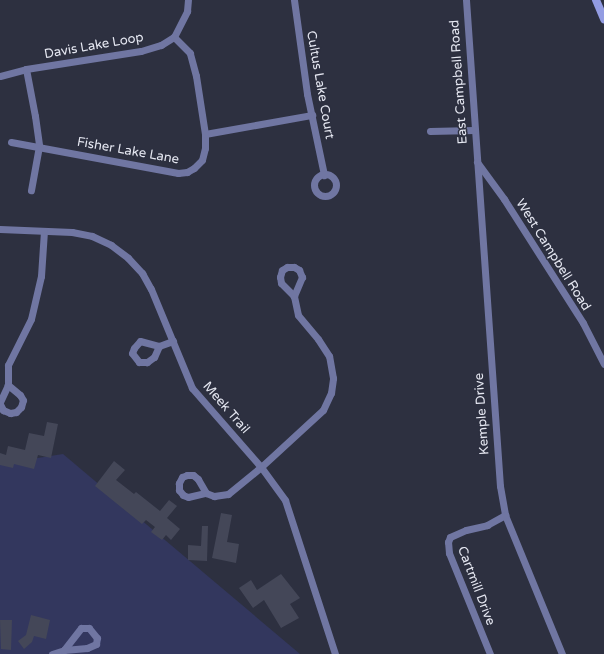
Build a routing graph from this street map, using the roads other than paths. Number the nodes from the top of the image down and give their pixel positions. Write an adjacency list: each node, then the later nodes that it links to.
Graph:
1 (188, 0): 6 (street)
2 (294, 0): 9 (street, Cultus Lake Court)
3 (466, 0): 10 (street, East Campbell Road)
4 (596, 0): 5 (main road)
5 (604, 19)
6 (174, 37): 7 (street, Davis Lake Loop); 12 (street, Fisher Lake Lane)
7 (26, 70): 8 (street, Davis Lake Loop); 14 (street)
8 (0, 76)
9 (312, 115): 12 (street); 16 (street, Cultus Lake Court)
10 (474, 130): 11 (street); 15 (street, East Campbell Road)
11 (430, 131)
12 (205, 134): 14 (street, Fisher Lake Lane)
13 (11, 142): 14 (street, Fisher Lake Lane)
14 (39, 146): 17 (street)
15 (477, 162): 23 (street, West Campbell Road); 28 (street, Kemple Drive)
16 (324, 175)
17 (31, 190)
18 (0, 229): 19 (street, Meek Trail)
19 (44, 231): 21 (street, Meek Trail); 24 (street)
20 (294, 296): 26 (street)
21 (173, 341): 22 (street); 26 (street, Meek Trail)
22 (159, 346)
23 (604, 364)
24 (8, 385): 25 (street); 25 (street)
25 (0, 403)
26 (261, 467): 27 (street); 31 (street, Meek Trail)
27 (206, 493)
28 (505, 515): 32 (street, Cartmill Drive); 33 (street, Kemple Drive)
29 (64, 650): 29 (street); 30 (street)
30 (52, 654)
31 (335, 654)
32 (490, 654)
33 (562, 654)

